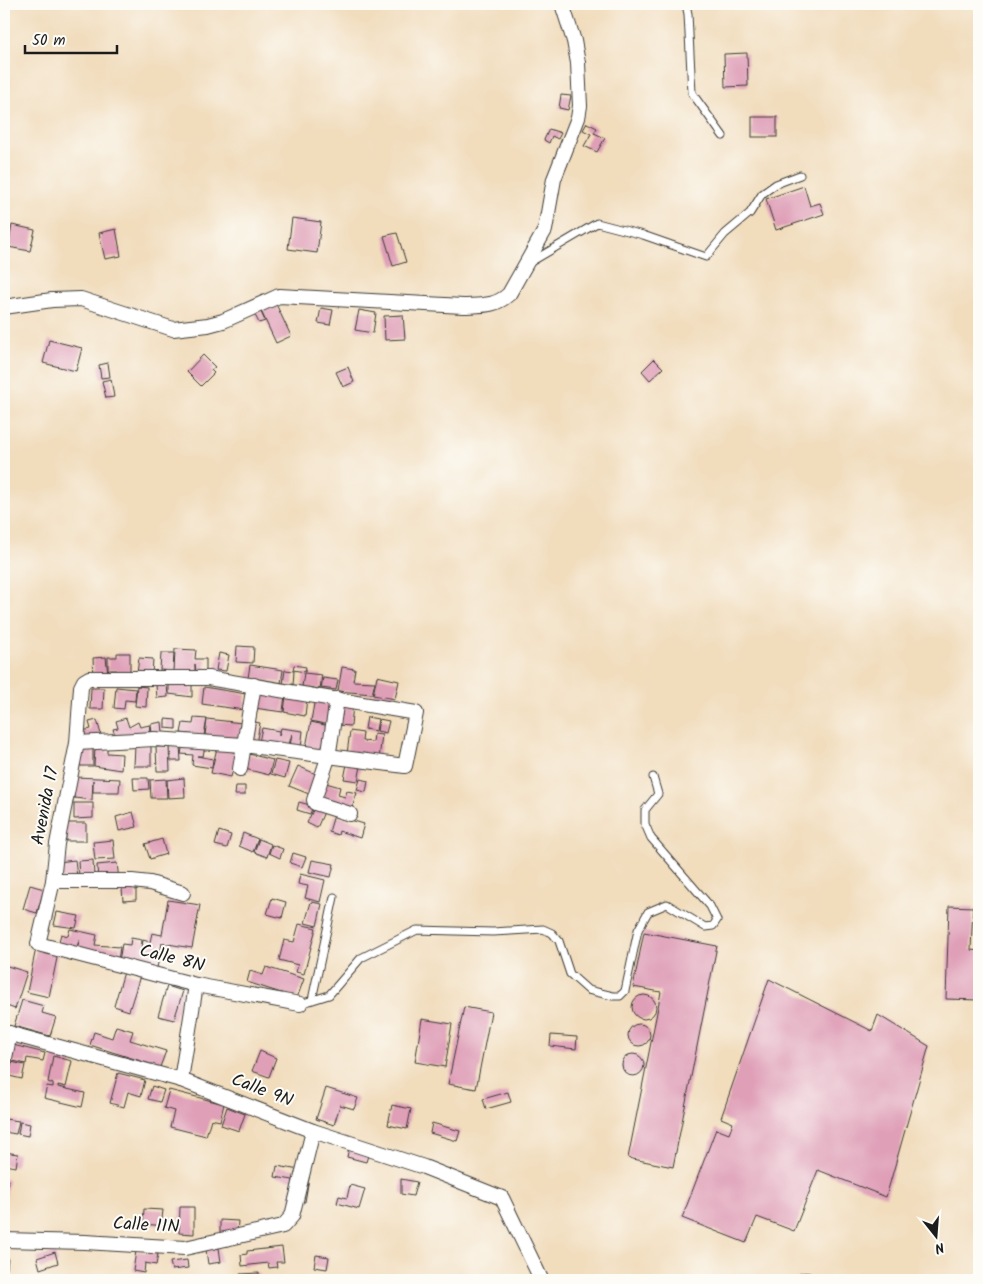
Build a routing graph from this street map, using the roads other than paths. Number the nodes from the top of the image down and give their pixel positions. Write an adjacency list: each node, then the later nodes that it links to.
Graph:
1 (562, 4): 5 (street)
2 (686, 4): 3 (lane)
3 (723, 136)
4 (800, 175): 5 (lane)
5 (524, 266): 6 (street)
6 (4, 307)
7 (254, 685): 8 (street); 9 (street, Avenida 17); 10 (street)
8 (337, 700): 11 (street); 11 (street)
9 (77, 743): 10 (street); 15 (street, Avenida 17)
10 (243, 745): 11 (street); 12 (street)
11 (328, 758): 14 (street)
12 (240, 769)
13 (653, 776): 20 (lane)
14 (350, 814)
15 (53, 881): 16 (street); 18 (street, Avenida 17)
16 (183, 893)
17 (334, 897): 20 (lane)
18 (38, 944): 19 (street, Calle 8N)
19 (196, 986): 20 (street, Calle 8N); 23 (street)
20 (306, 1002)
21 (7, 1033): 22 (street); 23 (street, Calle 9N)
22 (4, 1063)
23 (181, 1080): 24 (street, Calle 9N)
24 (313, 1131): 25 (street, Calle 11N); 26 (street, Calle 9N)
25 (4, 1240)
26 (542, 1280)

